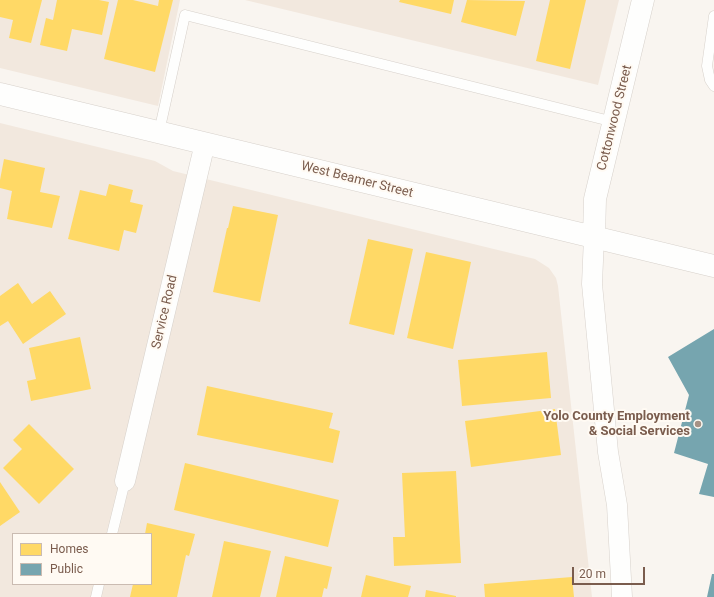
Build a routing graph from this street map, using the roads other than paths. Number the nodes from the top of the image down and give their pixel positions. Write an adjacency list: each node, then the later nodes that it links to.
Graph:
1 (644, 0): 5 (street, Cottonwood Street)
2 (714, 16): 3 (lane)
3 (714, 86)
4 (0, 94): 6 (street, West Beamer Street)
5 (614, 122): 6 (lane); 8 (street, Cottonwood Street)
6 (159, 132): 7 (street, West Beamer Street)
7 (205, 143): 8 (street, West Beamer Street); 10 (street, Service Road)
8 (594, 237): 9 (street, West Beamer Street); 14 (street)
9 (714, 266)
10 (125, 481): 11 (lane)
11 (112, 533)
12 (99, 585): 13 (lane)
13 (96, 597)
14 (622, 597)

